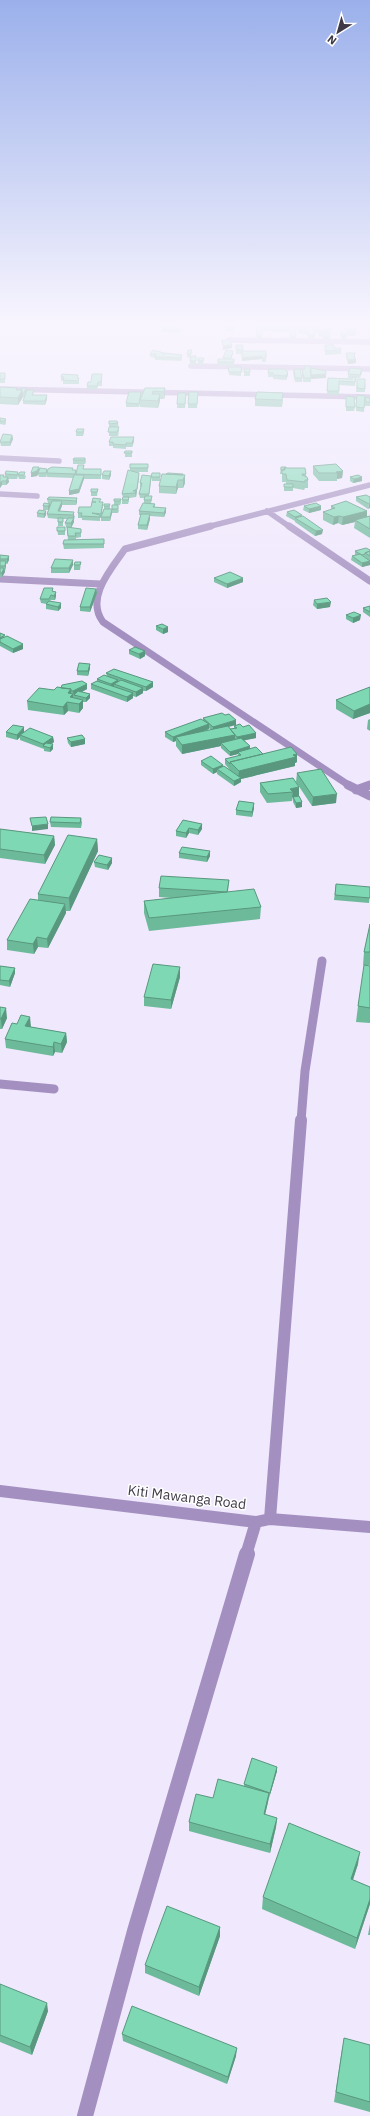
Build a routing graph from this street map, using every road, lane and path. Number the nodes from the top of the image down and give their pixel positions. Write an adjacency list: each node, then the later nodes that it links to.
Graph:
1 (0, 458): 2 (street)
2 (59, 461)
3 (370, 485): 6 (street)
4 (0, 494): 5 (street)
5 (37, 496)
6 (267, 511): 8 (street); 9 (street)
7 (0, 578): 9 (street)
8 (370, 581)
9 (101, 584): 11 (street)
10 (370, 786): 11 (street)
11 (356, 790): 12 (street)
12 (370, 796)
13 (322, 961): 17 (street)
14 (0, 1084): 15 (street)
15 (54, 1089)
16 (0, 1491): 17 (street, Kiti Mawanga Road)
17 (263, 1520): 18 (street, Kiti Mawanga Road); 19 (street)
18 (370, 1527)
19 (85, 2116)

